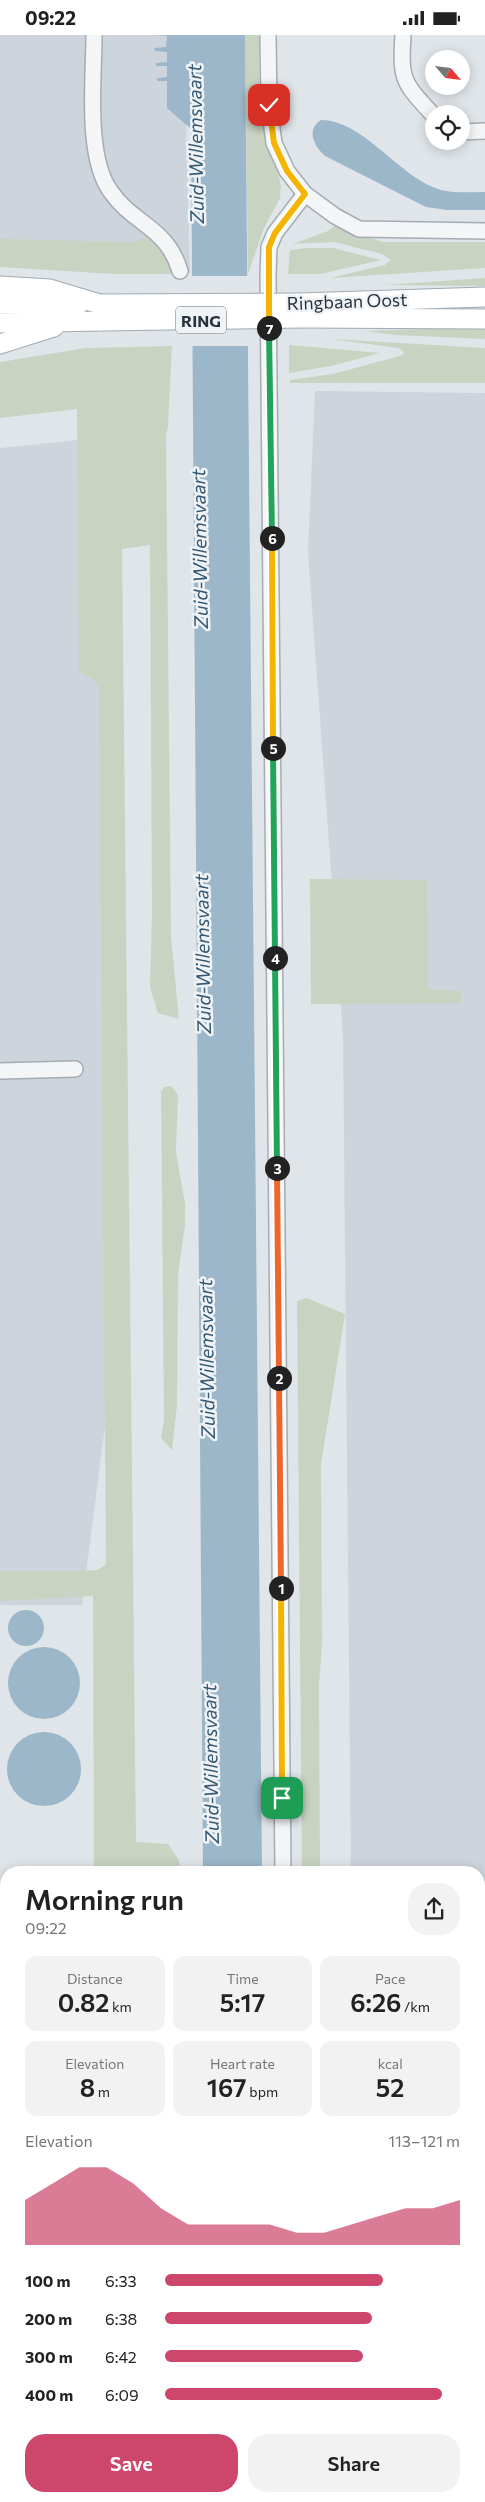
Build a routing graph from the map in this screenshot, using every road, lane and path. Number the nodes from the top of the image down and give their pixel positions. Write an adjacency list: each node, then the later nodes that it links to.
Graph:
1 (94, 35): 9 (street)
2 (268, 35): 7 (street)
3 (403, 35): 4 (street)
4 (425, 106)
5 (485, 131): 6 (street)
6 (470, 132)
7 (305, 194): 8 (street); 21 (street)
8 (485, 231)
9 (180, 271)
10 (0, 287): 14 (main road)
11 (485, 297): 13 (main road, Ringbaan Oost / RING)
12 (0, 304): 14 (main road, Ringbaan Oost / RING)
13 (301, 310): 14 (main road, Ringbaan Oost / RING, bridge); 15 (main road, Ringbaan Oost / RING)
14 (100, 312): 16 (main road, Ringbaan Oost / RING)
15 (485, 319)
16 (76, 320): 17 (main road, Ringbaan Oost / RING); 18 (main road)
17 (0, 323)
18 (0, 344)
19 (75, 1069): 20 (street)
20 (0, 1071)
21 (283, 1866)

